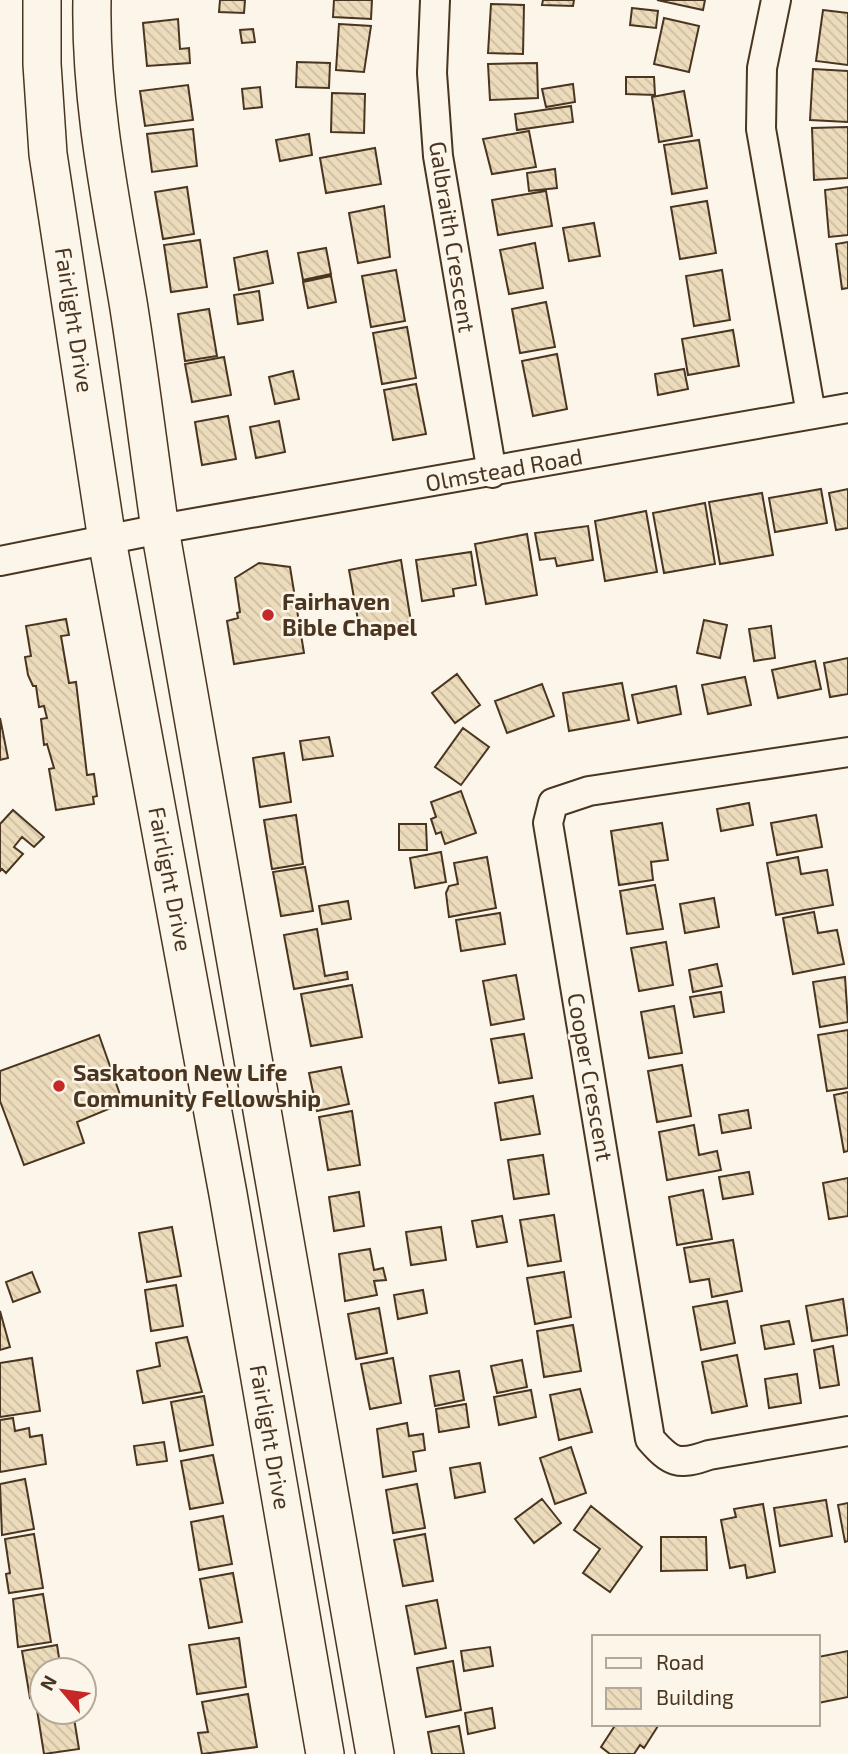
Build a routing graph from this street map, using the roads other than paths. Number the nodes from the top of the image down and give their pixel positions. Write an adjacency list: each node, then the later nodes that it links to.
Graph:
1 (42, 0): 9 (main road, Fairlight Drive)
2 (92, 0): 8 (main road)
3 (435, 0): 7 (street, Galbraith Crescent)
4 (776, 0): 6 (street)
5 (848, 408): 6 (street, Olmstead Road)
6 (811, 414): 7 (street, Olmstead Road)
7 (492, 473): 8 (street, Olmstead Road)
8 (160, 529): 9 (street, Olmstead Road); 14 (main road)
9 (107, 540): 10 (street, Olmstead Road); 13 (main road, Fairlight Drive)
10 (0, 561)
11 (848, 752): 12 (street, Cooper Crescent)
12 (848, 1431)
13 (326, 1754)
14 (375, 1754)

